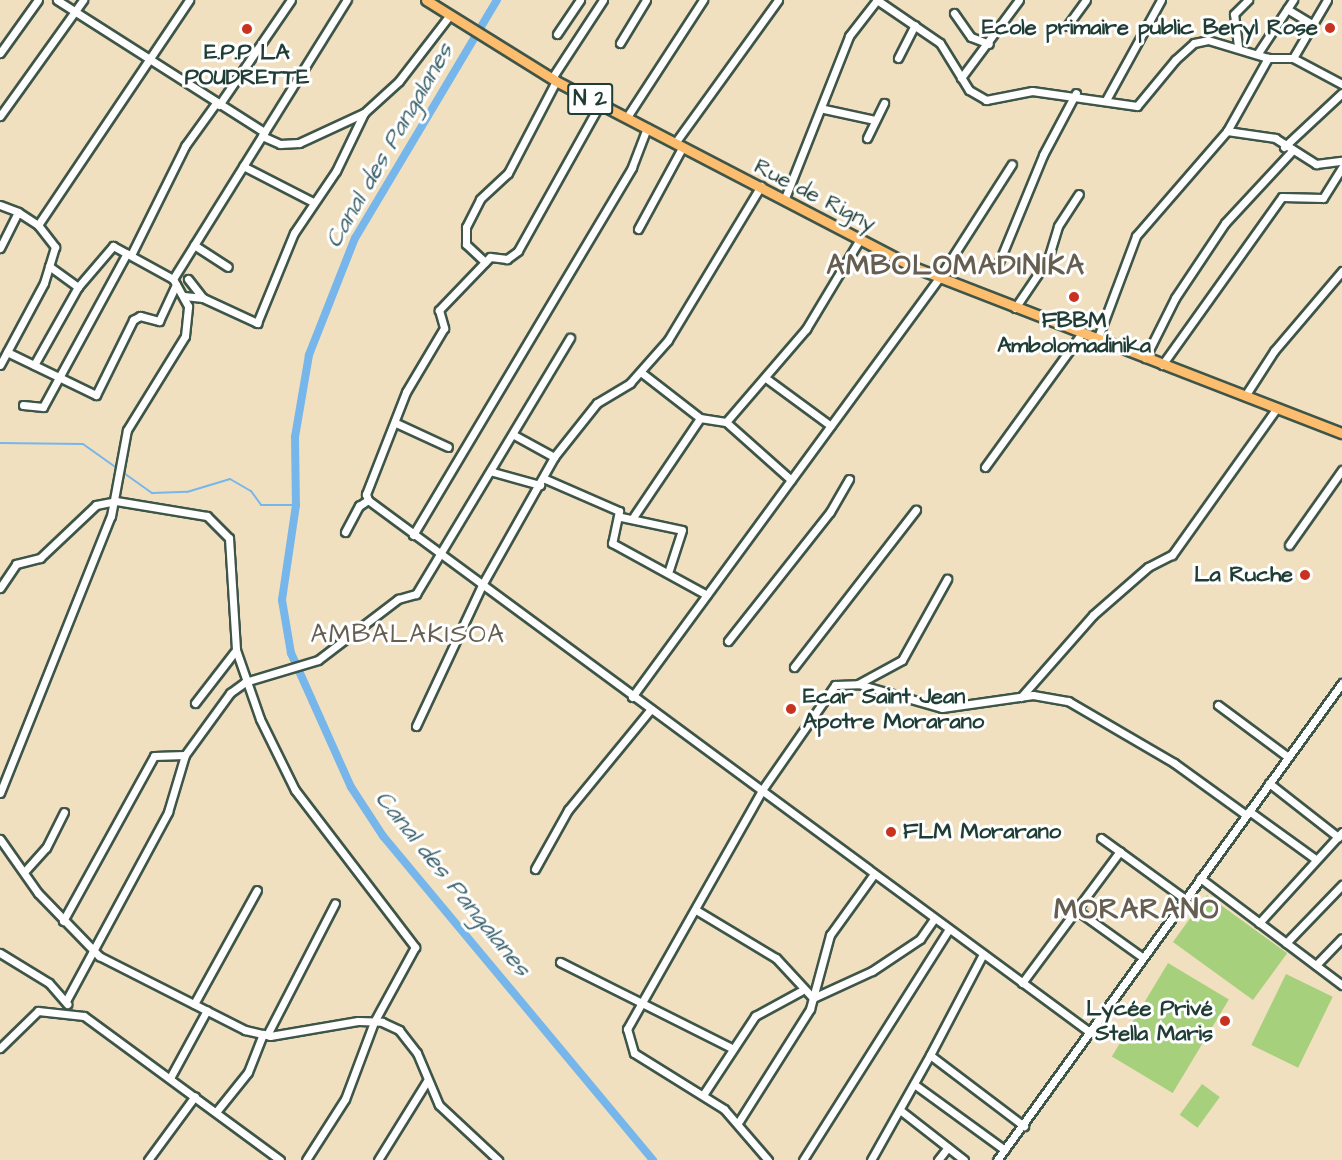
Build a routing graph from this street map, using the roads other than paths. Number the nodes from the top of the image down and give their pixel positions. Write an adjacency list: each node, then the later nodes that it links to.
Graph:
1 (38, 0): 31 (street)
2 (57, 0): 21 (street)
3 (83, 0): 21 (street)
4 (189, 0): 36 (street)
5 (291, 0): 45 (street)
6 (347, 0): 55 (street)
7 (426, 0): 23 (main road, N 2)
8 (580, 0): 27 (street)
9 (603, 0): 38 (street)
10 (646, 0): 28 (street)
11 (702, 0): 51 (street)
12 (778, 0): 57 (street)
13 (1019, 0): 29 (street)
14 (1086, 0): 26 (street)
15 (1161, 0): 42 (street)
16 (1248, 0): 30 (street)
17 (1293, 0): 19 (street)
18 (1327, 0): 24 (street)
19 (1287, 9): 24 (street); 32 (street)
20 (461, 11): 23 (street)
21 (73, 13): 36 (street); 50 (street)
22 (954, 14): 29 (street)
23 (452, 18): 38 (main road, N 2); 49 (street)
24 (1312, 24): 35 (street)
25 (915, 25): 33 (street); 37 (street); 48 (street)
26 (1066, 26)
27 (557, 34)
28 (620, 43)
29 (989, 44): 37 (street)
30 (1238, 46): 32 (street); 42 (street)
31 (0, 53)
32 (1258, 53): 34 (street)
33 (898, 58)
34 (1268, 58): 35 (street); 54 (street)
35 (1293, 58): 39 (street)
36 (148, 62): 45 (street); 70 (street)
37 (961, 78): 40 (street)
38 (554, 79): 46 (main road, N 2); 76 (street)
39 (1342, 84)
40 (1076, 93): 42 (street); 77 (street)
41 (1342, 93): 43 (street)
42 (1106, 100)
43 (1335, 102): 47 (street); 58 (street)
44 (884, 103): 52 (street)
45 (218, 104): 55 (street); 75 (street)
46 (600, 104): 51 (main road, N 2); 76 (street)
47 (1342, 107)
48 (824, 109): 52 (street); 66 (street)
49 (364, 113): 55 (street); 67 (street)
50 (0, 116)
51 (627, 117): 53 (main road, N 2)
52 (876, 120): 56 (street)
53 (647, 128): 57 (main road, N 2); 122 (street)
54 (1227, 131): 58 (street); 90 (street)
55 (263, 134): 62 (street)
56 (867, 138)
57 (679, 146): 64 (main road, Rue de Rigny / N 2); 71 (street)
58 (1284, 147): 59 (street)
59 (1291, 152): 60 (street); 92 (street)
60 (1342, 161)
61 (1012, 164): 81 (street)
62 (243, 166): 67 (street); 73 (street)
63 (1342, 168): 95 (street)
64 (761, 186): 66 (main road, Rue de Rigny / N 2); 96 (street)
65 (1079, 194): 87 (street)
66 (785, 198): 72 (main road, Rue de Rigny / N 2)
67 (313, 202): 86 (street)
68 (0, 205): 69 (street)
69 (18, 212): 70 (street); 74 (street)
70 (38, 225): 78 (street)
71 (638, 229)
72 (860, 239): 81 (main road, Rue de Rigny / N 2); 98 (street)
73 (194, 245): 79 (street); 83 (street)
74 (0, 248)
75 (129, 254): 83 (street); 84 (street); 97 (street)
76 (485, 262): 104 (street)
77 (999, 262)
78 (49, 266): 84 (street); 91 (street)
79 (228, 267)
80 (1342, 271): 99 (street)
81 (939, 278): 87 (main road, Rue de Rigny / N 2); 105 (street)
82 (188, 279): 86 (street)
83 (175, 282): 85 (street); 97 (street)
84 (78, 287): 94 (street)
85 (184, 296): 86 (street); 117 (street)
86 (203, 298)
87 (1015, 308): 88 (main road, Rue de Rigny / N 2)
88 (1082, 333): 90 (main road, Rue de Rigny / N 2); 110 (street)
89 (570, 338): 107 (street)
90 (1098, 340): 92 (main road, Rue de Rigny / N 2)
91 (7, 352): 93 (street); 94 (street)
92 (1145, 358): 95 (main road, Rue de Rigny / N 2)
93 (0, 365)
94 (34, 365): 97 (street)
95 (1162, 365): 99 (main road, Rue de Rigny / N 2)
96 (642, 373): 102 (street); 109 (street)
97 (58, 378): 100 (street)
98 (767, 379): 103 (street); 105 (street)
99 (1245, 396): 101 (main road, Rue de Rigny / N 2)
100 (23, 405)
101 (1277, 408): 106 (main road, Rue de Rigny / N 2); 138 (street)
102 (700, 418): 103 (street); 119 (street)
103 (726, 422): 114 (street)
104 (396, 423): 108 (street); 116 (street)
105 (831, 426): 114 (street)
106 (1342, 433)
107 (514, 435): 109 (street); 112 (street)
108 (448, 447)
109 (555, 457): 115 (street)
110 (985, 467)
111 (1342, 470): 123 (street)
112 (493, 471): 115 (street); 124 (street)
113 (849, 479): 130 (street)
114 (791, 480): 129 (street)
115 (542, 482): 120 (street); 127 (street)
116 (368, 500): 121 (street); 122 (street)
117 (116, 501): 128 (street); 131 (street); 147 (street)
118 (916, 510): 132 (street)
119 (634, 516): 120 (street); 125 (street)
120 (621, 517): 125 (street)
121 (345, 532)
122 (413, 535): 124 (street)
123 (1289, 545)
124 (444, 554): 127 (street); 133 (street)
125 (669, 570): 129 (street)
126 (947, 579): 135 (street)
127 (482, 585): 137 (street); 142 (street)
128 (0, 588)
129 (706, 595): 137 (street)
130 (728, 642)
131 (236, 650): 133 (street); 139 (street)
132 (794, 667)
133 (245, 682): 143 (street); 186 (street)
134 (1342, 683): 136 (street)
135 (858, 684): 138 (street); 146 (street)
136 (1339, 693): 144 (street)
137 (632, 697): 141 (street)
138 (1021, 697): 149 (street)
139 (195, 703)
140 (1218, 705): 144 (street)
141 (650, 710): 146 (street); 155 (street)
142 (416, 726)
143 (185, 755): 166 (street); 171 (street)
144 (1288, 757): 145 (street)
145 (1269, 783): 149 (street); 150 (street)
146 (762, 790): 157 (street); 164 (street)
147 (0, 794)
148 (64, 812): 156 (street)
149 (1248, 813): 154 (street); 158 (street)
150 (1340, 834): 154 (street)
151 (1101, 838): 153 (street)
152 (0, 839): 156 (street)
153 (1120, 851): 161 (street); 163 (street)
154 (1314, 858): 167 (street)
155 (535, 870)
156 (25, 871): 166 (street)
157 (874, 874): 165 (street); 180 (street)
158 (1200, 878): 161 (street); 167 (street)
159 (1342, 885): 170 (street)
160 (257, 890): 182 (street)
161 (1185, 899): 174 (street)
162 (335, 903): 188 (street)
163 (1076, 909): 174 (street); 177 (street)
164 (696, 910): 179 (street); 183 (street)
165 (934, 919): 168 (street); 180 (street)
166 (63, 921): 171 (street)
167 (1259, 923): 170 (street)
168 (949, 929): 173 (street); 209 (street)
169 (1342, 938): 176 (street)
170 (1286, 943): 176 (street)
171 (91, 949): 181 (street); 182 (street)
172 (0, 953): 181 (street)
173 (983, 954): 177 (street); 191 (street)
174 (1142, 957): 187 (street)
175 (560, 962): 183 (street)
176 (1316, 965): 178 (street)
177 (1022, 983): 187 (street)
178 (1342, 985)
179 (801, 991): 180 (street); 190 (street)
180 (813, 999): 199 (street)
181 (66, 1001): 185 (street)
182 (194, 1004): 184 (street)
183 (640, 1004): 190 (street); 195 (street)
184 (207, 1010): 188 (street); 192 (street)
185 (70, 1012): 189 (street); 192 (street)
186 (374, 1022): 188 (street); 193 (street); 205 (street)
187 (1090, 1033): 200 (street)
188 (265, 1035): 198 (street)
189 (1, 1046)
190 (730, 1047): 195 (street)
191 (930, 1055): 194 (street); 200 (street)
192 (170, 1078): 196 (street)
193 (428, 1081): 206 (street); 207 (street)
194 (914, 1084): 197 (street); 202 (street)
195 (703, 1095): 199 (street)
196 (195, 1096): 198 (street); 203 (street)
197 (900, 1110): 201 (street); 210 (street)
198 (216, 1112): 204 (street)
199 (738, 1123): 208 (street)
200 (1024, 1126): 202 (street)
201 (948, 1147): 211 (street); 212 (street)
202 (1005, 1150): 213 (street)
203 (148, 1160)
204 (280, 1160)
205 (306, 1160)
206 (378, 1160)
207 (498, 1160)
208 (768, 1160)
209 (803, 1160)
210 (871, 1160)
211 (938, 1160)
212 (964, 1160)
213 (997, 1160)

